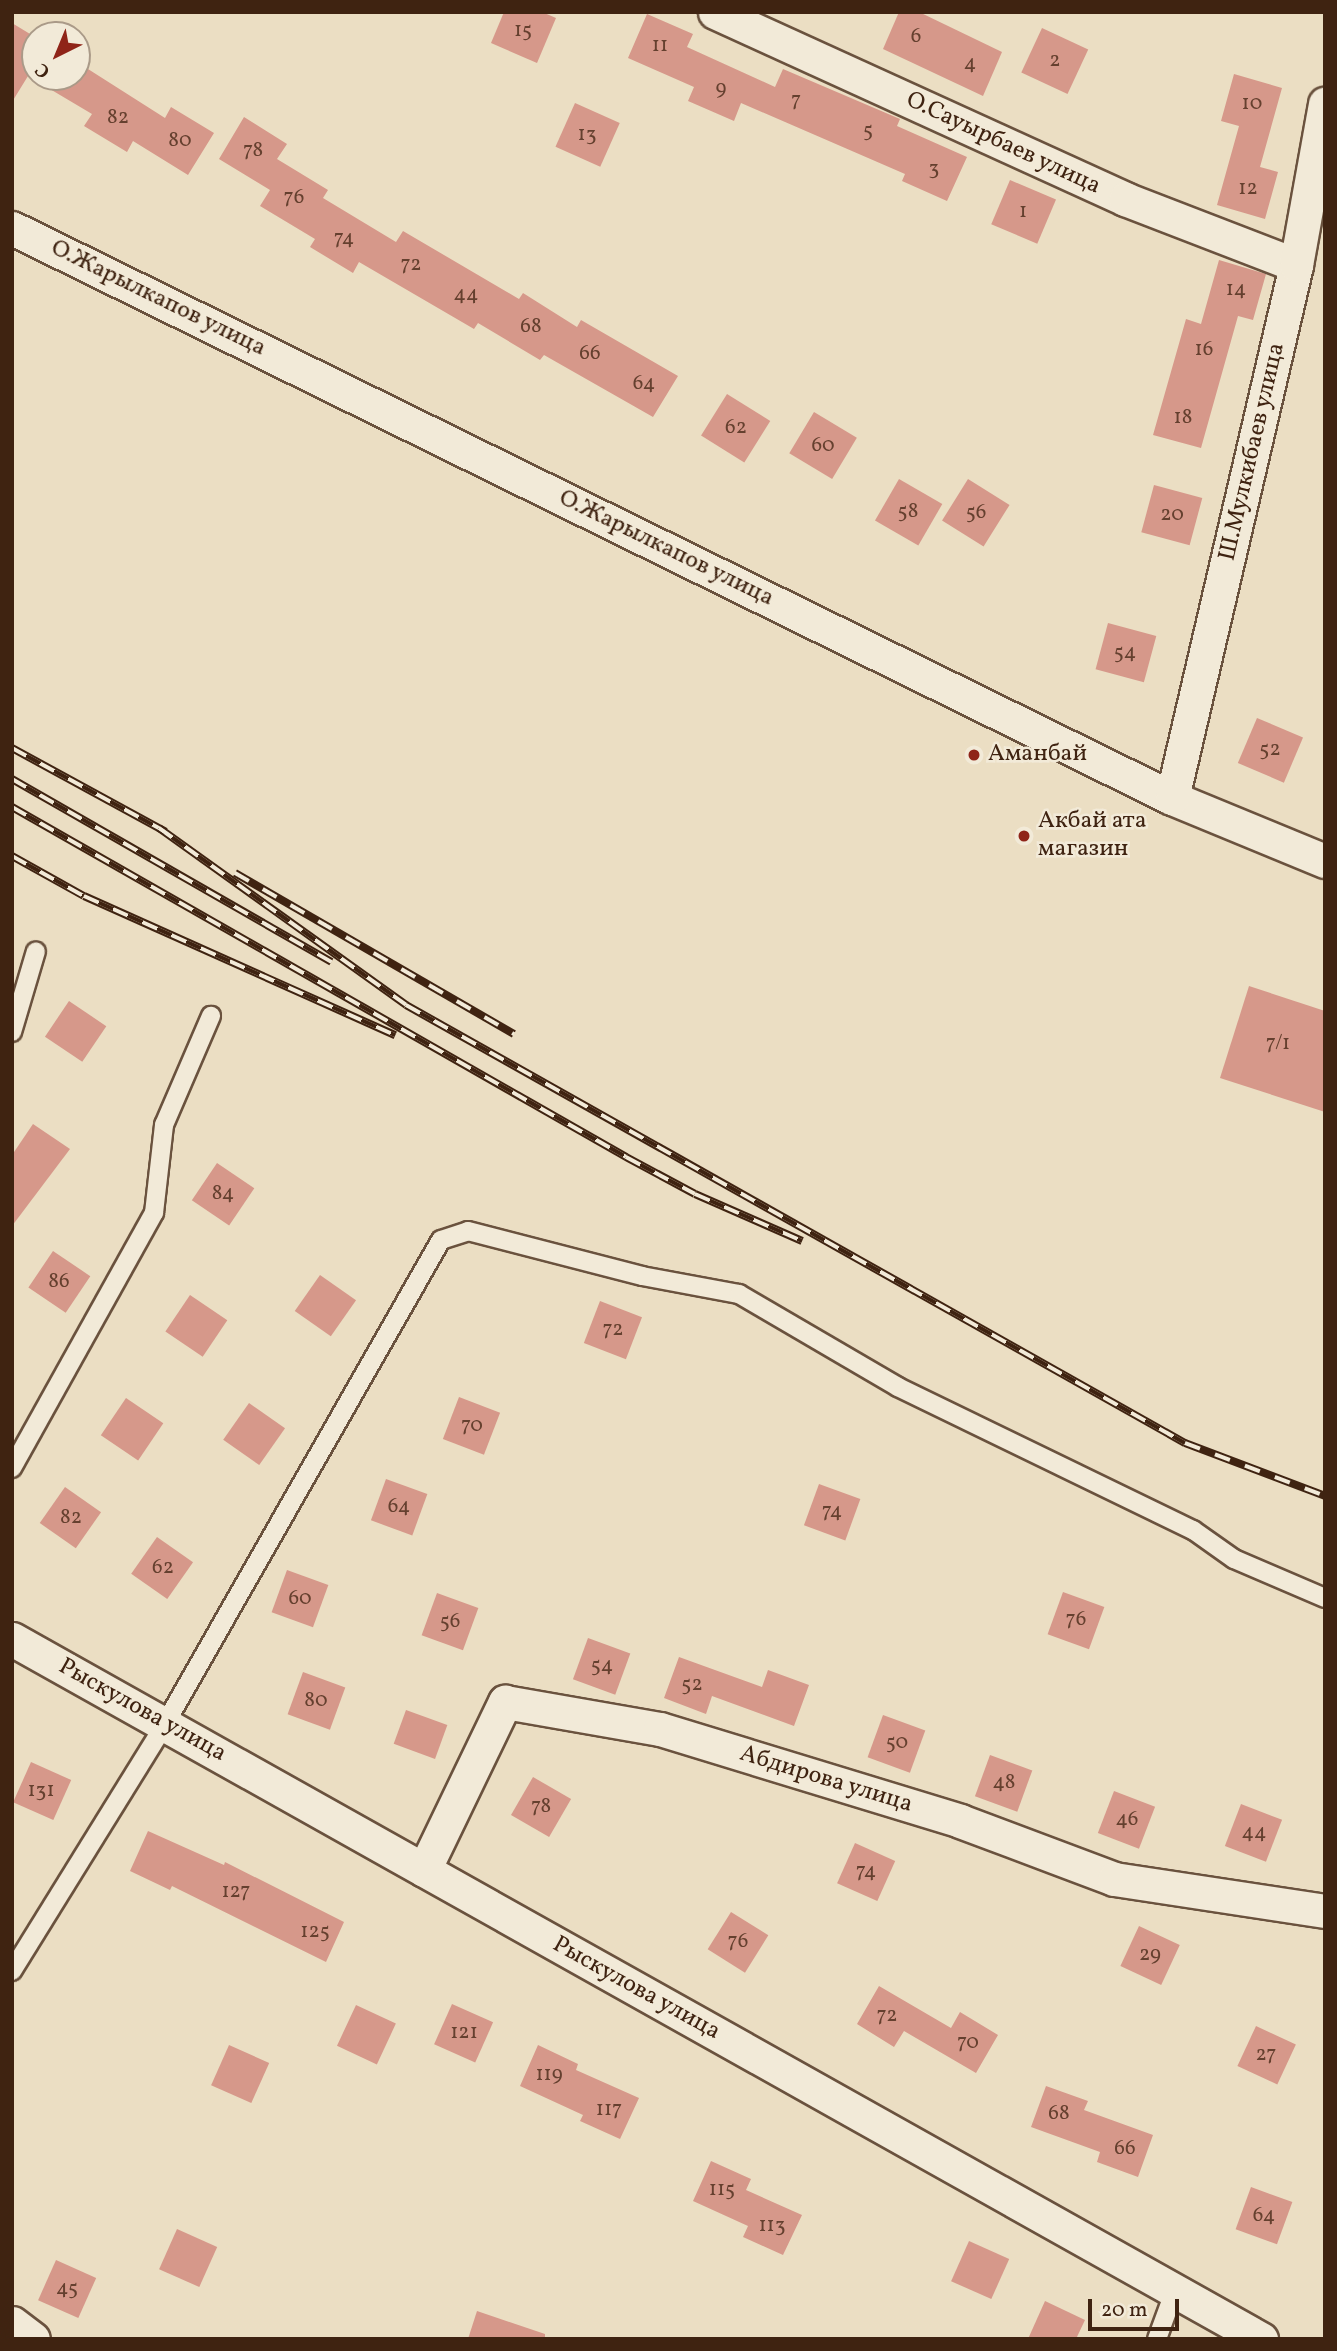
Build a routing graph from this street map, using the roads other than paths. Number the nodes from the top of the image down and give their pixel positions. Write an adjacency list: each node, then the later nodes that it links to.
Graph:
1 (715, 12): 4 (street, О.Сауырбаев улица)
2 (1325, 104): 4 (street, Ш.Мулкибаев улица)
3 (12, 228): 5 (street, О.Жарылкапов улица)
4 (1296, 265): 5 (street, Ш.Мулкибаев улица)
5 (1172, 798): 6 (street, О.Жарылкапов улица)
6 (1325, 862)
7 (36, 951): 9 (lane)
8 (211, 1016): 10 (lane)
9 (12, 1032)
10 (12, 1468)
11 (1325, 1598): 13 (lane)
12 (12, 1639): 13 (street, Рыскулова улица)
13 (166, 1724): 14 (street, Рыскулова улица); 16 (lane)
14 (424, 1870): 15 (street, Абдирова улица); 17 (street, Рыскулова улица)
15 (1325, 1910)
16 (12, 1971)
17 (1175, 2290): 20 (lane); 21 (street, Рыскулова улица)
18 (12, 2323): 19 (street)
19 (33, 2339)
20 (1157, 2339)
21 (1261, 2339)

